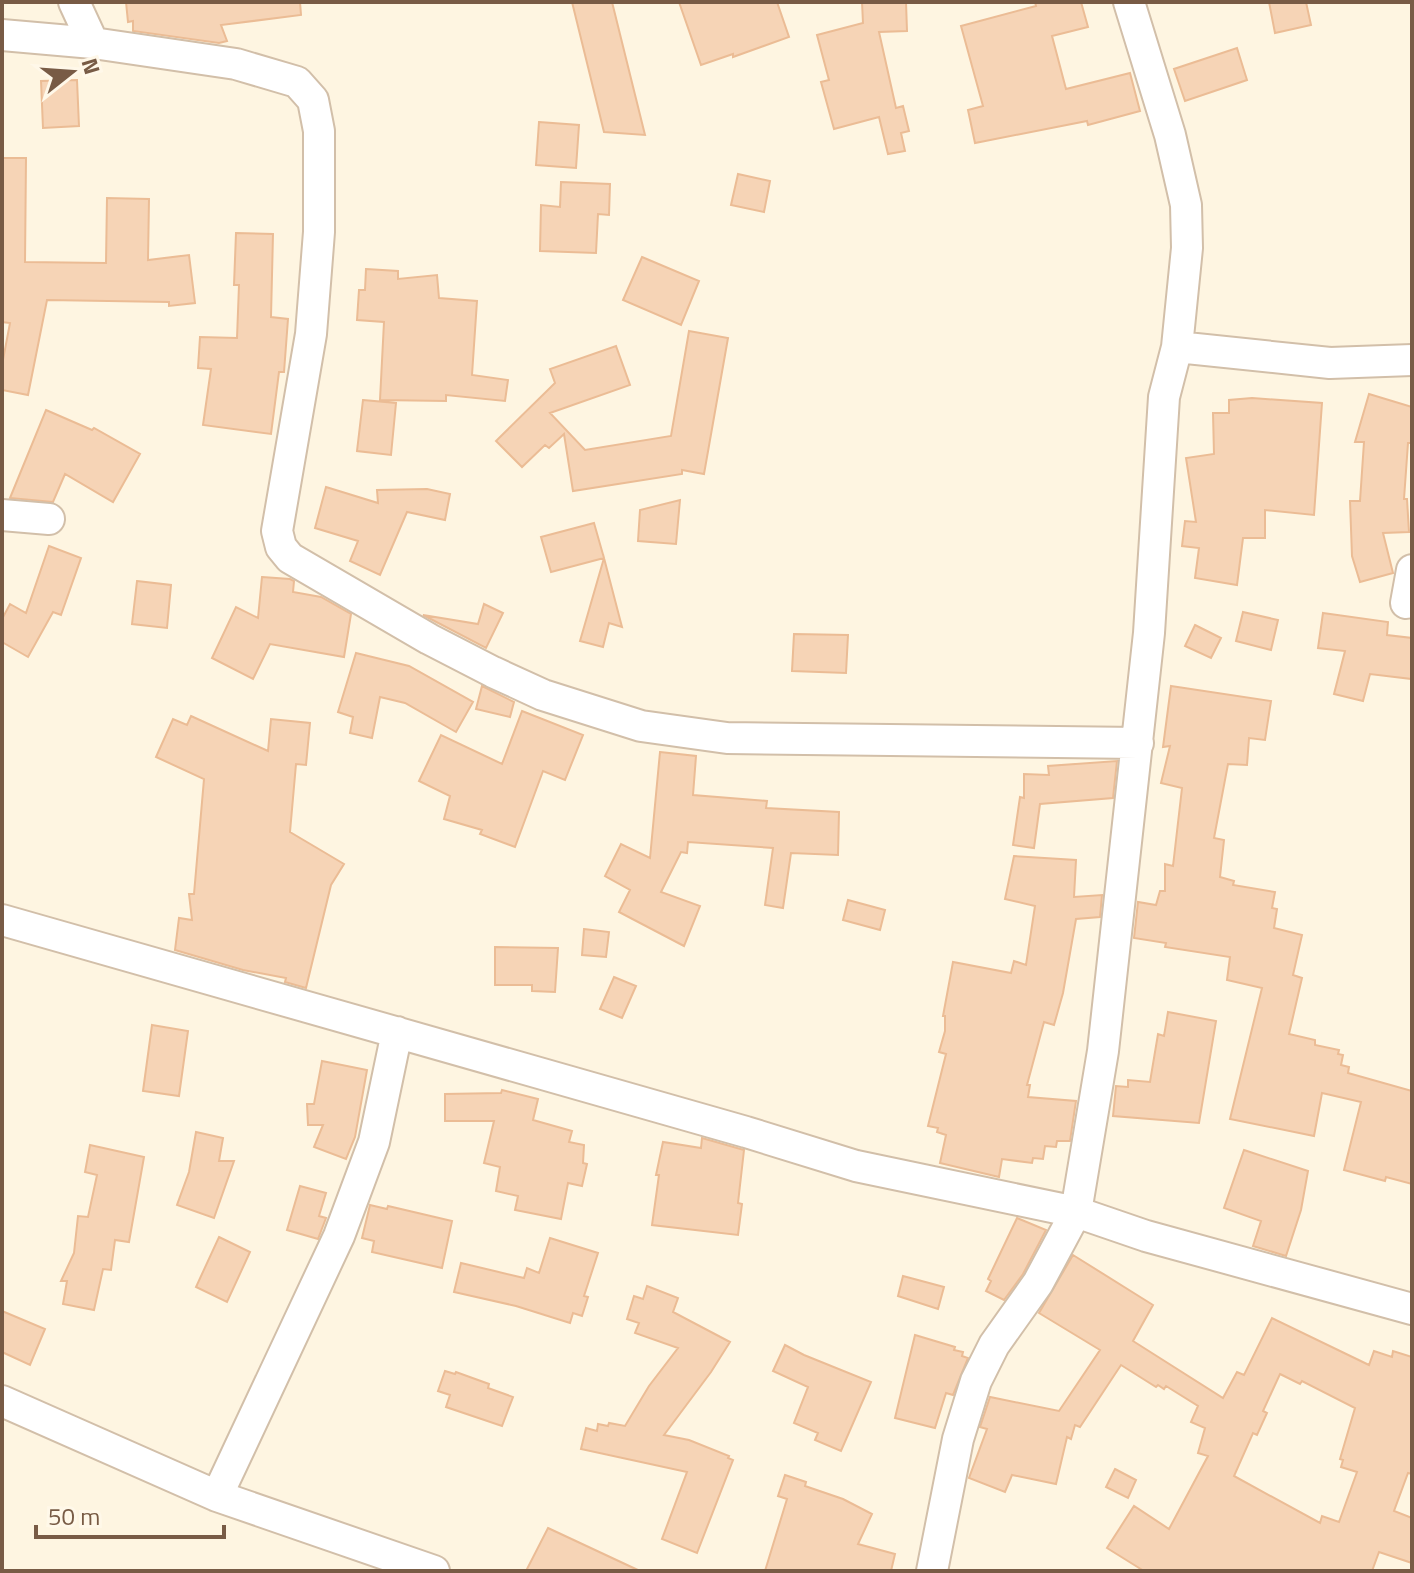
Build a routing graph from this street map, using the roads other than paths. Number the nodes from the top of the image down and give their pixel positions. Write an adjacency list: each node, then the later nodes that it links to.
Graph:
1 (74, 2): 4 (street)
2 (1129, 2): 5 (street)
3 (2, 35): 4 (street)
4 (93, 43): 11 (street)
5 (1177, 347): 6 (street); 11 (street)
6 (1412, 360)
7 (2, 515): 8 (street)
8 (49, 519)
9 (1412, 570): 10 (street)
10 (1406, 603)
11 (1138, 743): 14 (street)
12 (2, 920): 13 (street)
13 (397, 1032): 14 (street); 17 (street)
14 (1076, 1212): 15 (street); 19 (street)
15 (1412, 1309)
16 (2, 1401): 17 (street)
17 (217, 1496): 18 (street)
18 (434, 1571)
19 (932, 1571)

